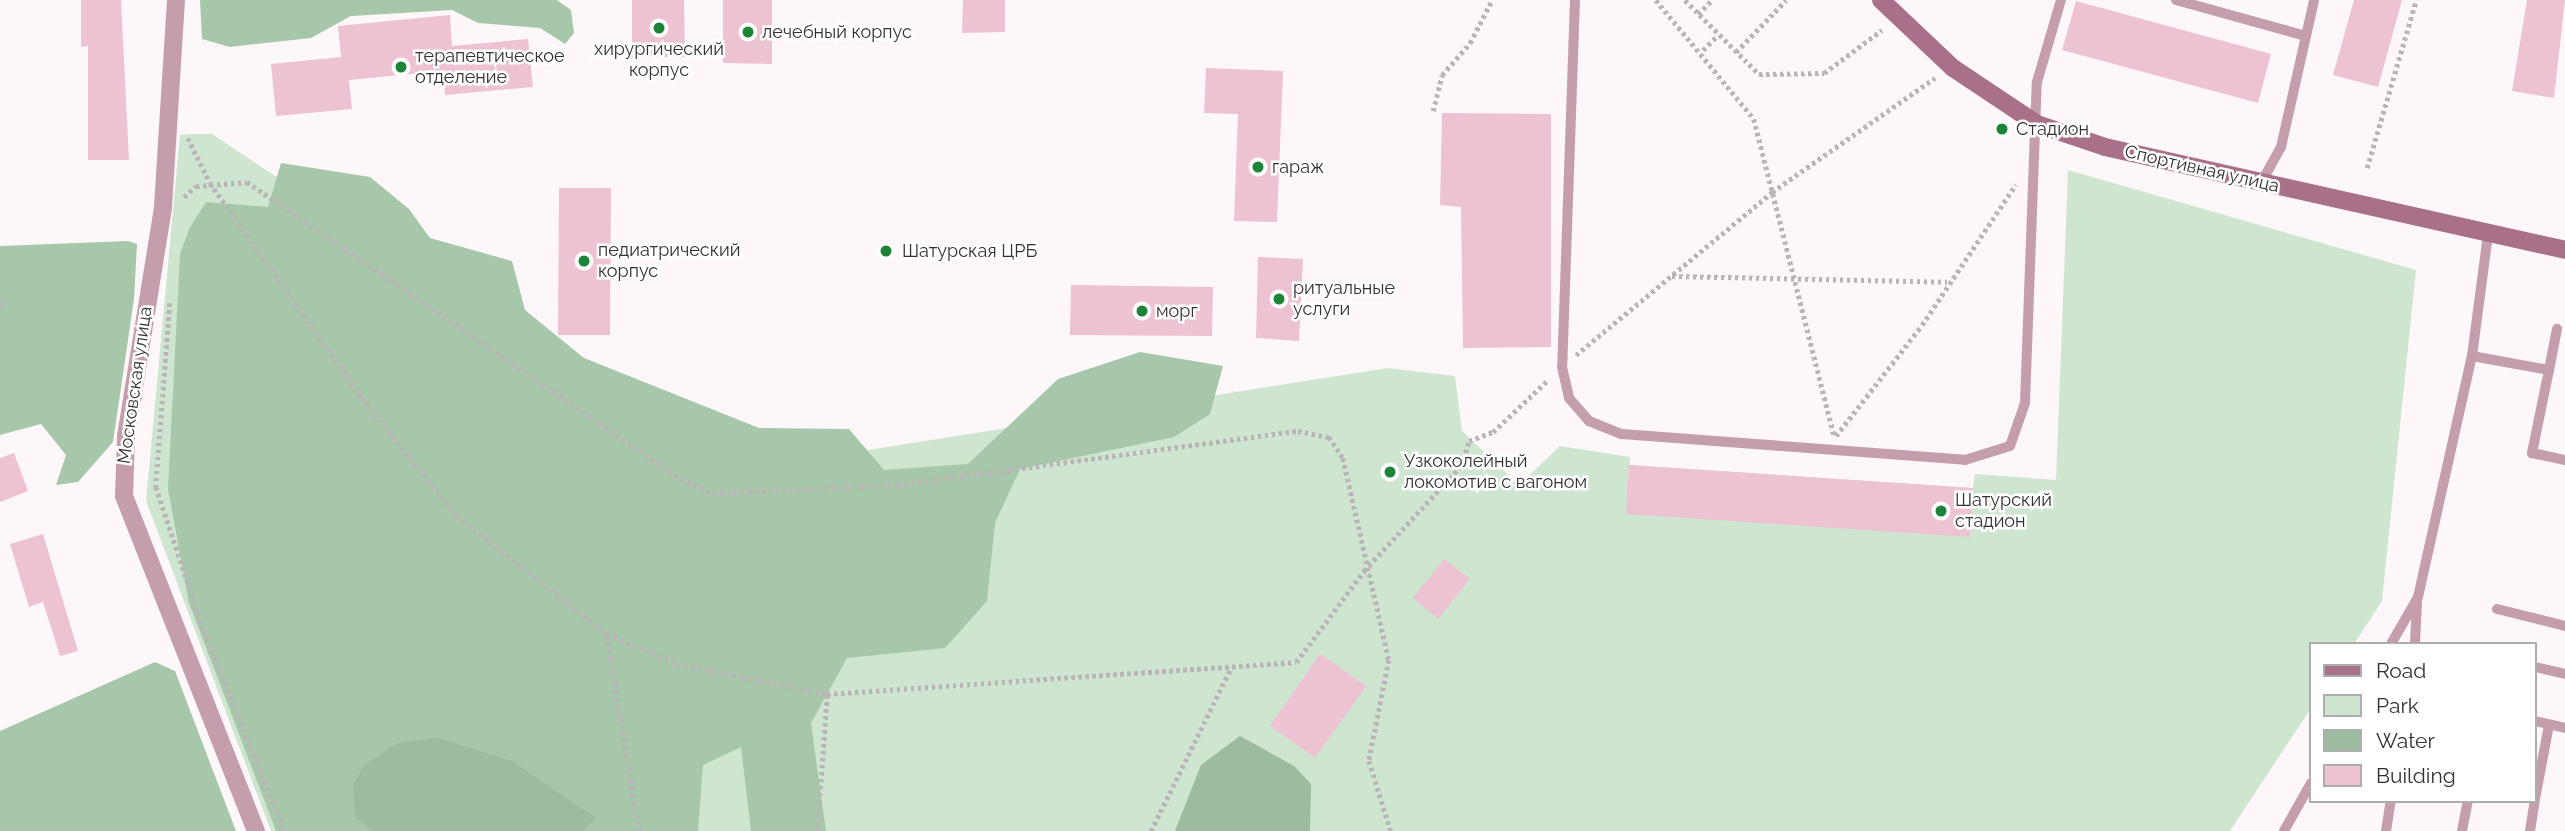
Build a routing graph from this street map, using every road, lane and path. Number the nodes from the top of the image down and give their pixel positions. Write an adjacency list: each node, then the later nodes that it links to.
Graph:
1 (176, 0): 63 (street, Московская улица)
2 (1492, 0): 20 (path)
3 (1575, 0): 39 (lane)
4 (1656, 0): 17 (path)
5 (1685, 0): 13 (path)
6 (1712, 0): 13 (path)
7 (1786, 0): 18 (path)
8 (1881, 0): 21 (street, Спортивная улица)
9 (2061, 0): 21 (lane)
10 (2176, 0): 16 (lane)
11 (2314, 0): 16 (lane)
12 (2416, 0): 24 (path)
13 (1698, 15): 15 (path)
14 (1882, 30): 18 (path)
15 (1718, 34): 17 (path); 18 (path)
16 (2306, 36): 26 (lane)
17 (1703, 50): 27 (path)
18 (1736, 52)
19 (1935, 78): 27 (path)
20 (1433, 111)
21 (2037, 124): 23 (lane); 26 (street, Спортивная улица)
22 (187, 134): 25 (path)
23 (2035, 158): 33 (path); 42 (lane)
24 (2367, 168)
25 (210, 183): 28 (path); 44 (path); 48 (path)
26 (2260, 183): 29 (street, Спортивная улица)
27 (1772, 192): 31 (path); 32 (path)
28 (181, 209)
29 (2488, 234): 30 (street, Спортивная улица); 38 (lane)
30 (2565, 250)
31 (1672, 275): 32 (path); 39 (path)
32 (1794, 278): 33 (path); 41 (path)
33 (1948, 282): 41 (path)
34 (171, 295): 64 (path)
35 (9, 302): 36 (path)
36 (0, 305)
37 (2557, 329): 40 (lane)
38 (2472, 356): 40 (lane); 45 (lane)
39 (1562, 367): 42 (lane); 44 (path)
40 (2549, 370): 43 (lane)
41 (1834, 437): 42 (path)
42 (1833, 450)
43 (2565, 460)
44 (1364, 571): 52 (path); 68 (path)
45 (2417, 597): 49 (lane); 50 (lane)
46 (2497, 609): 47 (lane)
47 (2565, 626)
48 (607, 634): 54 (path); 65 (path)
49 (2391, 642)
50 (2415, 642)
51 (2537, 667): 53 (lane)
52 (1231, 668): 54 (path); 67 (path)
53 (2565, 674)
54 (827, 694): 66 (path)
55 (2537, 722): 56 (lane)
56 (2549, 725): 57 (lane); 59 (lane)
57 (2565, 729)
58 (2310, 785): 69 (lane)
59 (2537, 789)
60 (2391, 803): 70 (lane)
61 (2468, 803): 71 (lane)
62 (2535, 803): 72 (lane)
63 (256, 831)
64 (285, 831)
65 (639, 831)
66 (817, 831)
67 (1152, 831)
68 (1391, 831)
69 (2284, 831)
70 (2386, 831)
71 (2462, 831)
72 (2530, 831)

